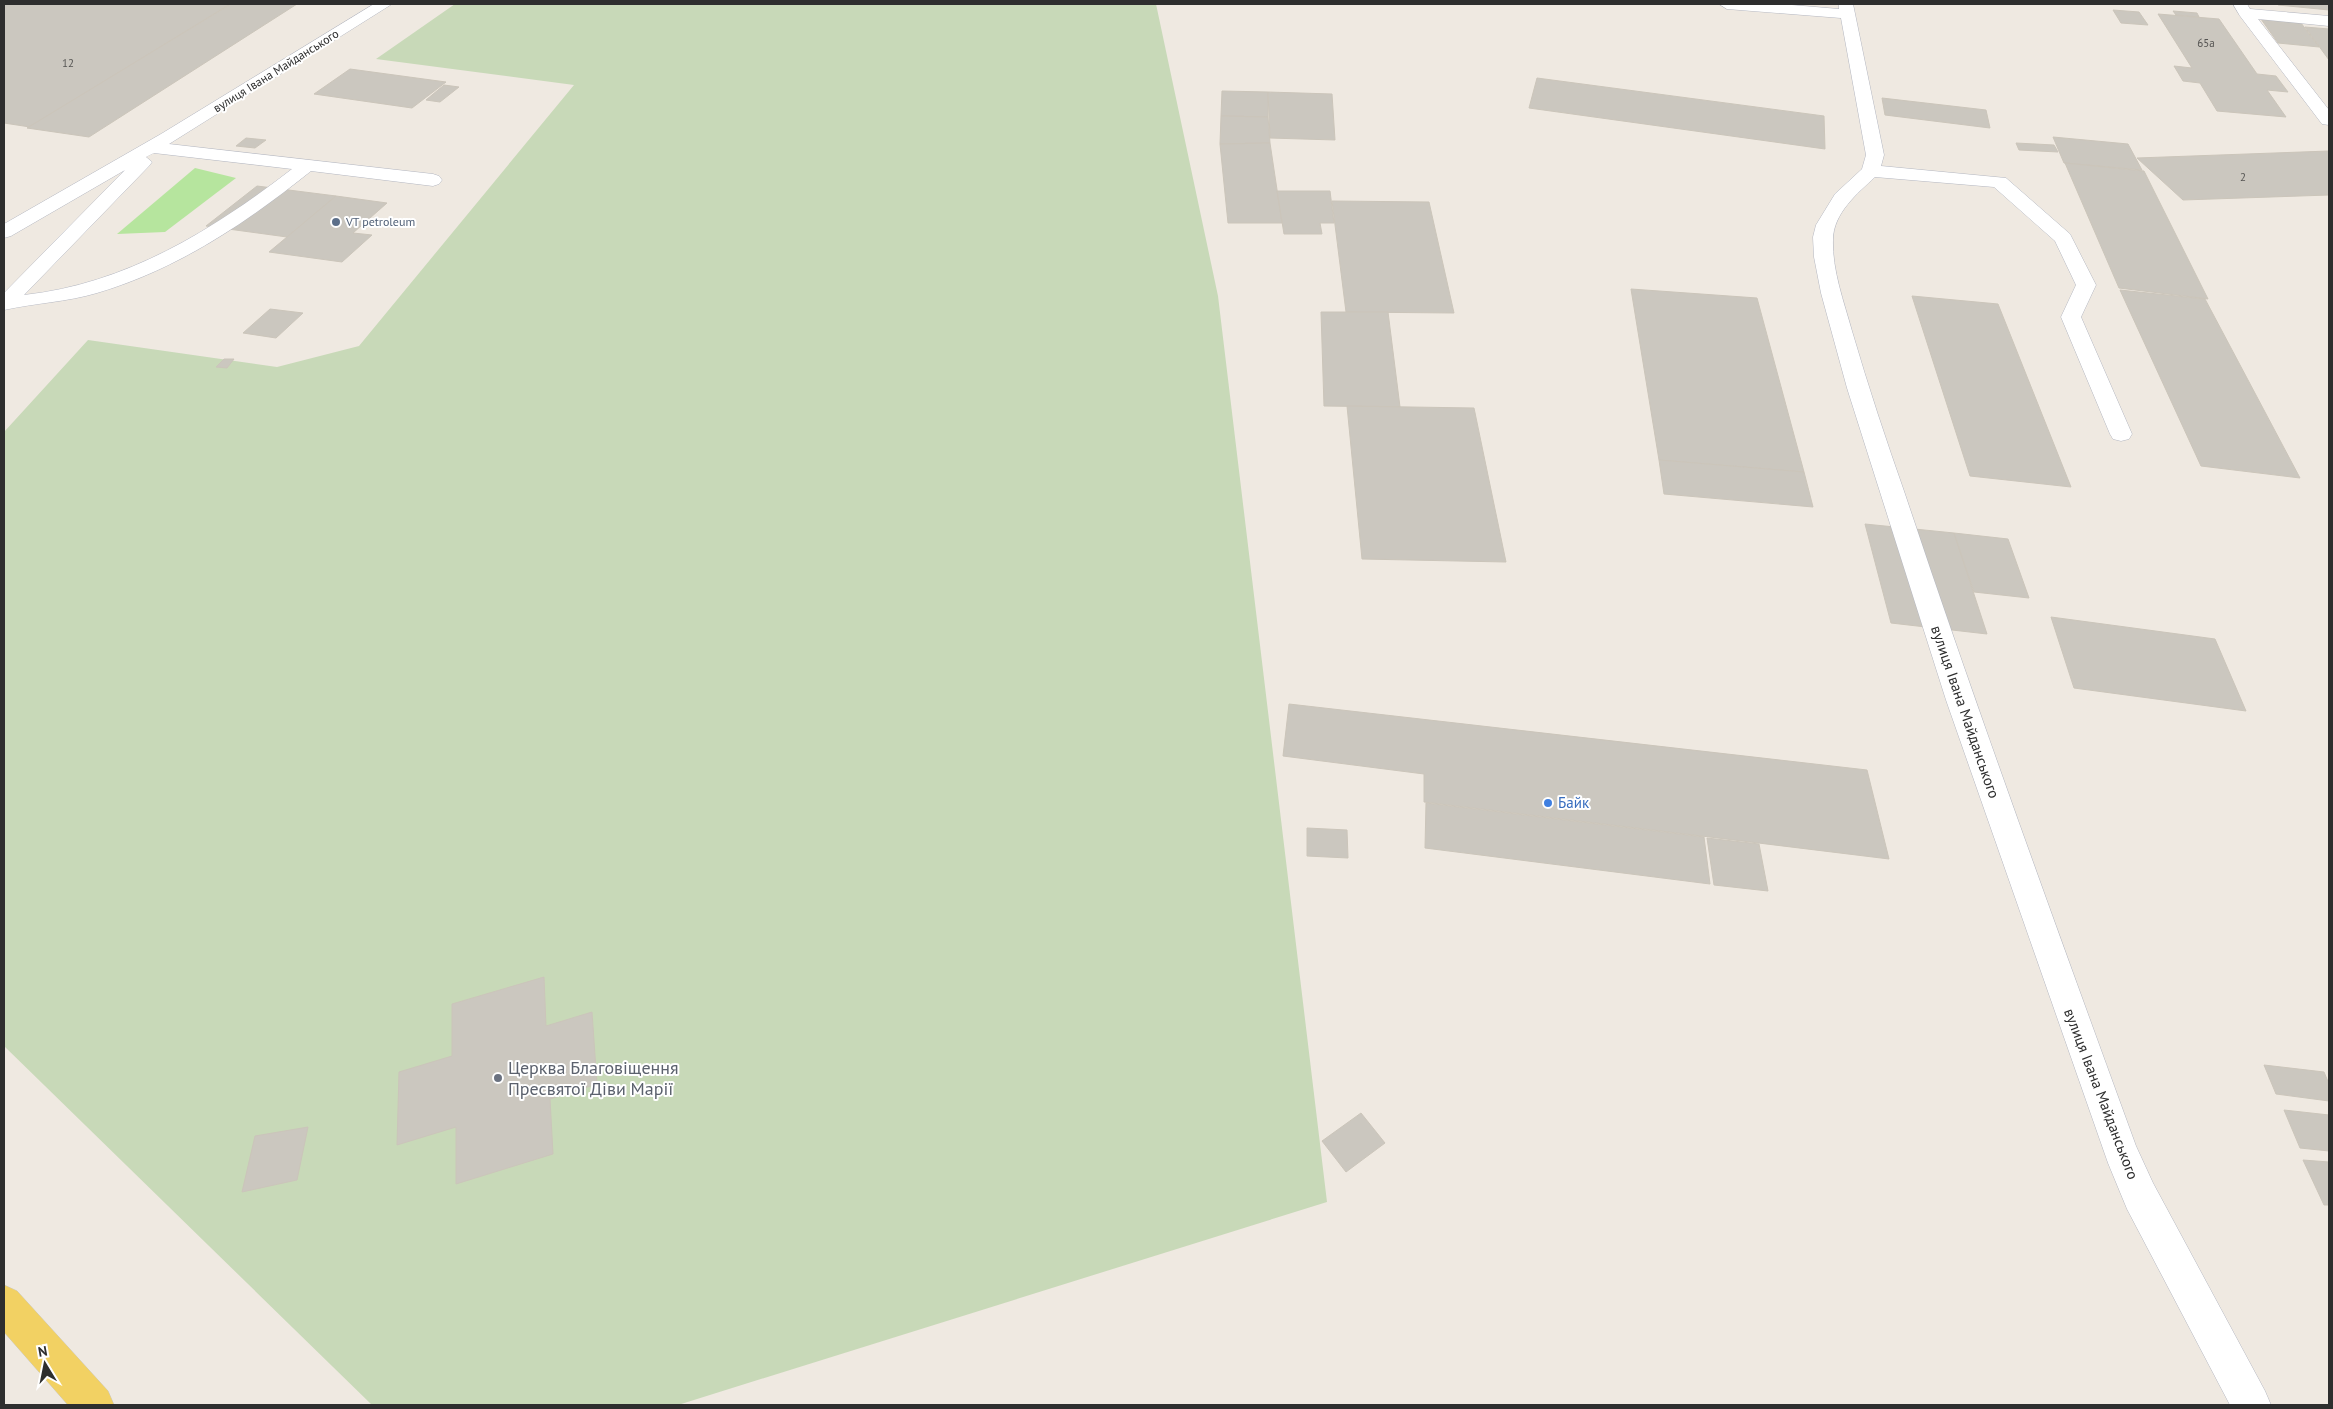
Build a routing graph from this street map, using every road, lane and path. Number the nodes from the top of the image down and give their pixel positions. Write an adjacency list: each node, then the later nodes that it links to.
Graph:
1 (384, 4): 7 (street, вулиця Івана Майданського)
2 (1727, 4): 3 (street)
3 (1848, 9): 9 (street)
4 (2243, 9): 5 (street); 6 (street)
5 (2329, 21)
6 (2328, 120)
7 (162, 143): 8 (street); 11 (street, вулиця Івана Майданського); 12 (street, вулиця Івана Майданського)
8 (308, 166): 10 (street); 12 (street)
9 (1871, 171): 13 (street); 16 (street, вулиця Івана Майданського)
10 (433, 180)
11 (4, 232)
12 (5, 304)
13 (2121, 434)
14 (4, 1304): 15 (main road)
15 (94, 1405)
16 (2250, 1405)

